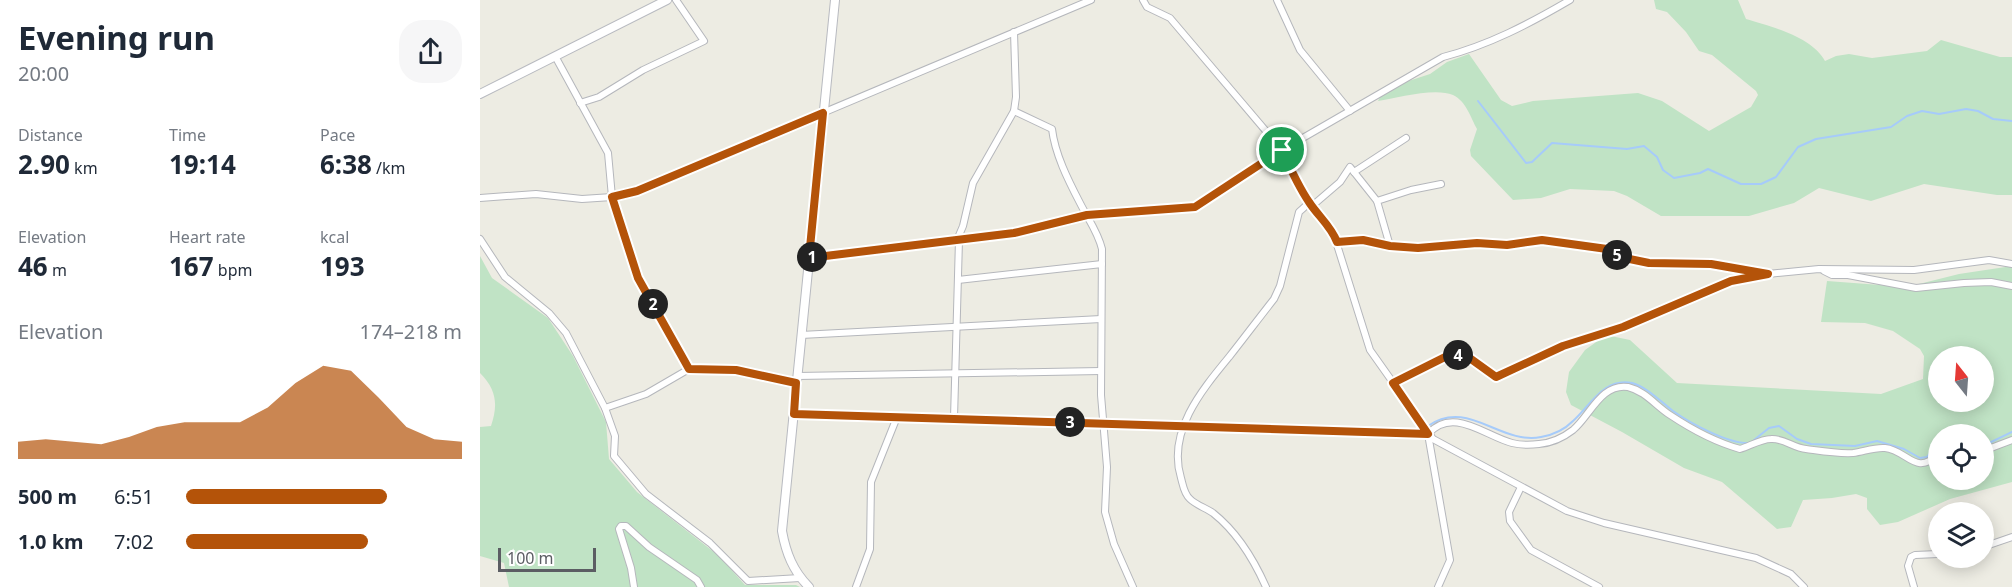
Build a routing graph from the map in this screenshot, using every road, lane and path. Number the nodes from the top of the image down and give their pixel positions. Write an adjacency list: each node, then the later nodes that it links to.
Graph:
1 (667, 0): 9 (street)
2 (676, 0): 11 (street)
3 (835, 0): 14 (street)
4 (1091, 0): 8 (street)
5 (1143, 0): 16 (street)
6 (1277, 0): 13 (street)
7 (1570, 0): 13 (street)
8 (1014, 32): 12 (street); 14 (street)
9 (555, 56): 10 (street); 11 (street)
10 (480, 94)
11 (580, 104): 19 (street)
12 (1014, 111): 23 (street); 25 (street)
13 (1350, 111): 16 (street)
14 (823, 113): 19 (street); 28 (street)
15 (1406, 138): 17 (street)
16 (1282, 150): 22 (street); 23 (street)
17 (1354, 172): 21 (street); 22 (street)
18 (1440, 184): 21 (street)
19 (612, 197): 20 (street); 38 (street)
20 (480, 198)
21 (1377, 201): 27 (street)
22 (1310, 205): 26 (street); 48 (street)
23 (1087, 215): 25 (street); 29 (street)
24 (480, 238): 43 (street)
25 (958, 240): 28 (street); 33 (street)
26 (1337, 242): 27 (street); 42 (street)
27 (1390, 246): 32 (street)
28 (809, 258): 37 (street)
29 (1102, 264): 33 (street); 35 (street)
30 (2012, 264): 31 (street)
31 (1820, 269): 32 (street); 34 (street)
32 (1768, 274): 42 (street)
33 (958, 280): 36 (street)
34 (2012, 286)
35 (1101, 318): 36 (street); 39 (street)
36 (956, 327): 37 (street); 40 (street)
37 (801, 335): 41 (street)
38 (689, 369): 41 (street); 43 (street)
39 (1101, 371): 40 (street); 47 (street)
40 (955, 373): 41 (street); 46 (street)
41 (797, 380): 44 (street)
42 (1393, 383): 49 (street)
43 (606, 408): 57 (street)
44 (794, 414): 45 (street); 57 (street)
45 (897, 417): 46 (street); 61 (street)
46 (954, 418): 47 (street)
47 (1104, 423): 48 (street); 62 (street)
48 (1184, 426): 49 (street); 63 (street)
49 (1428, 434): 52 (street); 53 (street); 64 (street)
50 (2012, 440): 51 (street)
51 (1994, 447)
52 (1928, 462)
53 (1521, 487): 65 (street); 66 (street)
54 (2012, 537): 55 (street)
55 (1994, 543)
56 (1928, 554): 67 (street)
57 (800, 578): 60 (street)
58 (634, 587): 59 (street)
59 (701, 587)
60 (809, 587)
61 (856, 587)
62 (1133, 587)
63 (1266, 587)
64 (1438, 587)
65 (1599, 587)
66 (1804, 587)
67 (1914, 587)

